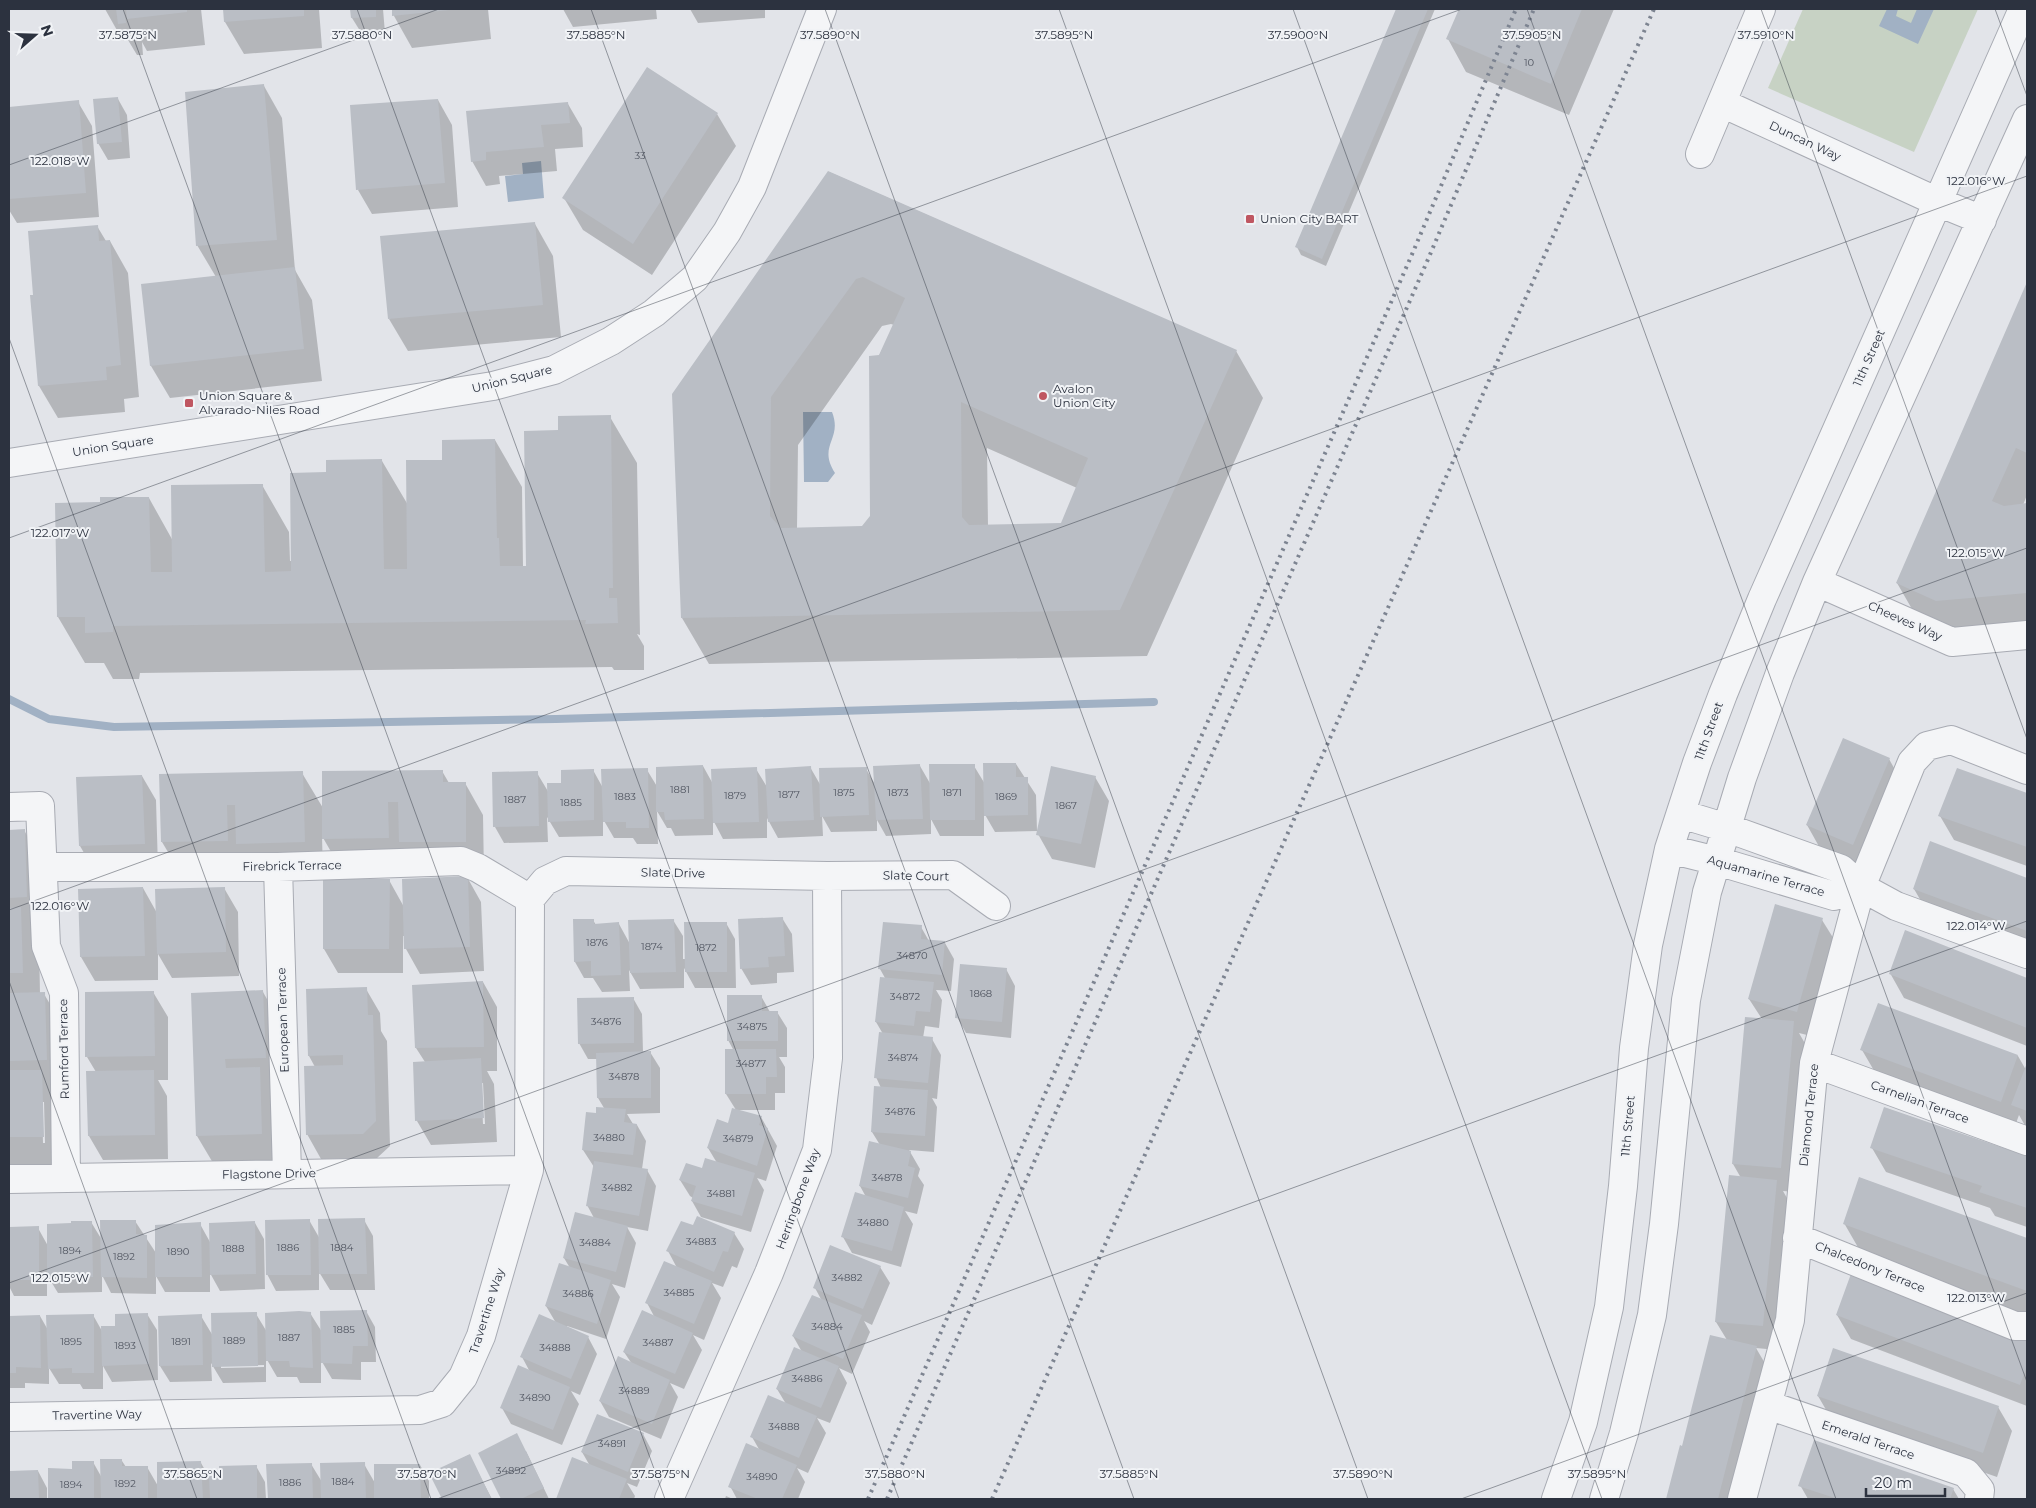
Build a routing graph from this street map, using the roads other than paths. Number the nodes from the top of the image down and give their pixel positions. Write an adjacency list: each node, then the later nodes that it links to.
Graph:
1 (822, 9): 9 (street, Union Square)
2 (1761, 9): 4 (street)
3 (2023, 9): 7 (street, 11th Street)
4 (1722, 103): 6 (street); 7 (street, Duncan Way)
5 (2027, 119): 8 (street)
6 (1700, 154)
7 (1938, 202): 8 (street, Duncan Way); 14 (street, 11th Street)
8 (1982, 220): 10 (street)
9 (9, 462)
10 (1817, 582): 11 (street, Cheeves Way); 15 (street)
11 (2027, 635)
12 (2027, 770): 21 (street, Diamond Terrace)
13 (9, 807): 18 (street, Rumford Terrace)
14 (1680, 814): 15 (street); 16 (street, 11th Street)
15 (1727, 828): 17 (street); 21 (street)
16 (1669, 849): 17 (street, Aquamarine Terrace); 36 (street, 11th Street)
17 (1717, 861): 21 (street, Aquamarine Terrace); 37 (street)
18 (44, 867): 19 (street, Firebrick Terrace); 30 (street, Rumford Terrace)
19 (278, 867): 22 (street, Firebrick Terrace); 28 (street, European Terrace)
20 (827, 876): 22 (street, Slate Drive); 23 (street, Slate Court); 35 (street, Herringbone Way)
21 (1862, 887): 24 (street); 25 (street, Diamond Terrace)
22 (530, 898): 27 (street, Travertine Way)
23 (996, 906)
24 (2027, 954)
25 (1814, 1063): 26 (street, Carnelian Terrace); 31 (street, Diamond Terrace)
26 (2027, 1141)
27 (529, 1170): 28 (street, Flagstone Drive); 34 (street, Travertine Way)
28 (287, 1173): 30 (street, Flagstone Drive)
29 (9, 1178): 30 (street, Flagstone Drive)
30 (66, 1178)
31 (1797, 1238): 32 (street, Chalcedony Terrace); 33 (street, Diamond Terrace)
32 (2027, 1326)
33 (1768, 1405): 38 (street, Diamond Terrace); 39 (street, Emerald Terrace)
34 (9, 1417)
35 (669, 1499)
36 (1556, 1499)
37 (1604, 1499)
38 (1742, 1499)
39 (1979, 1499)

